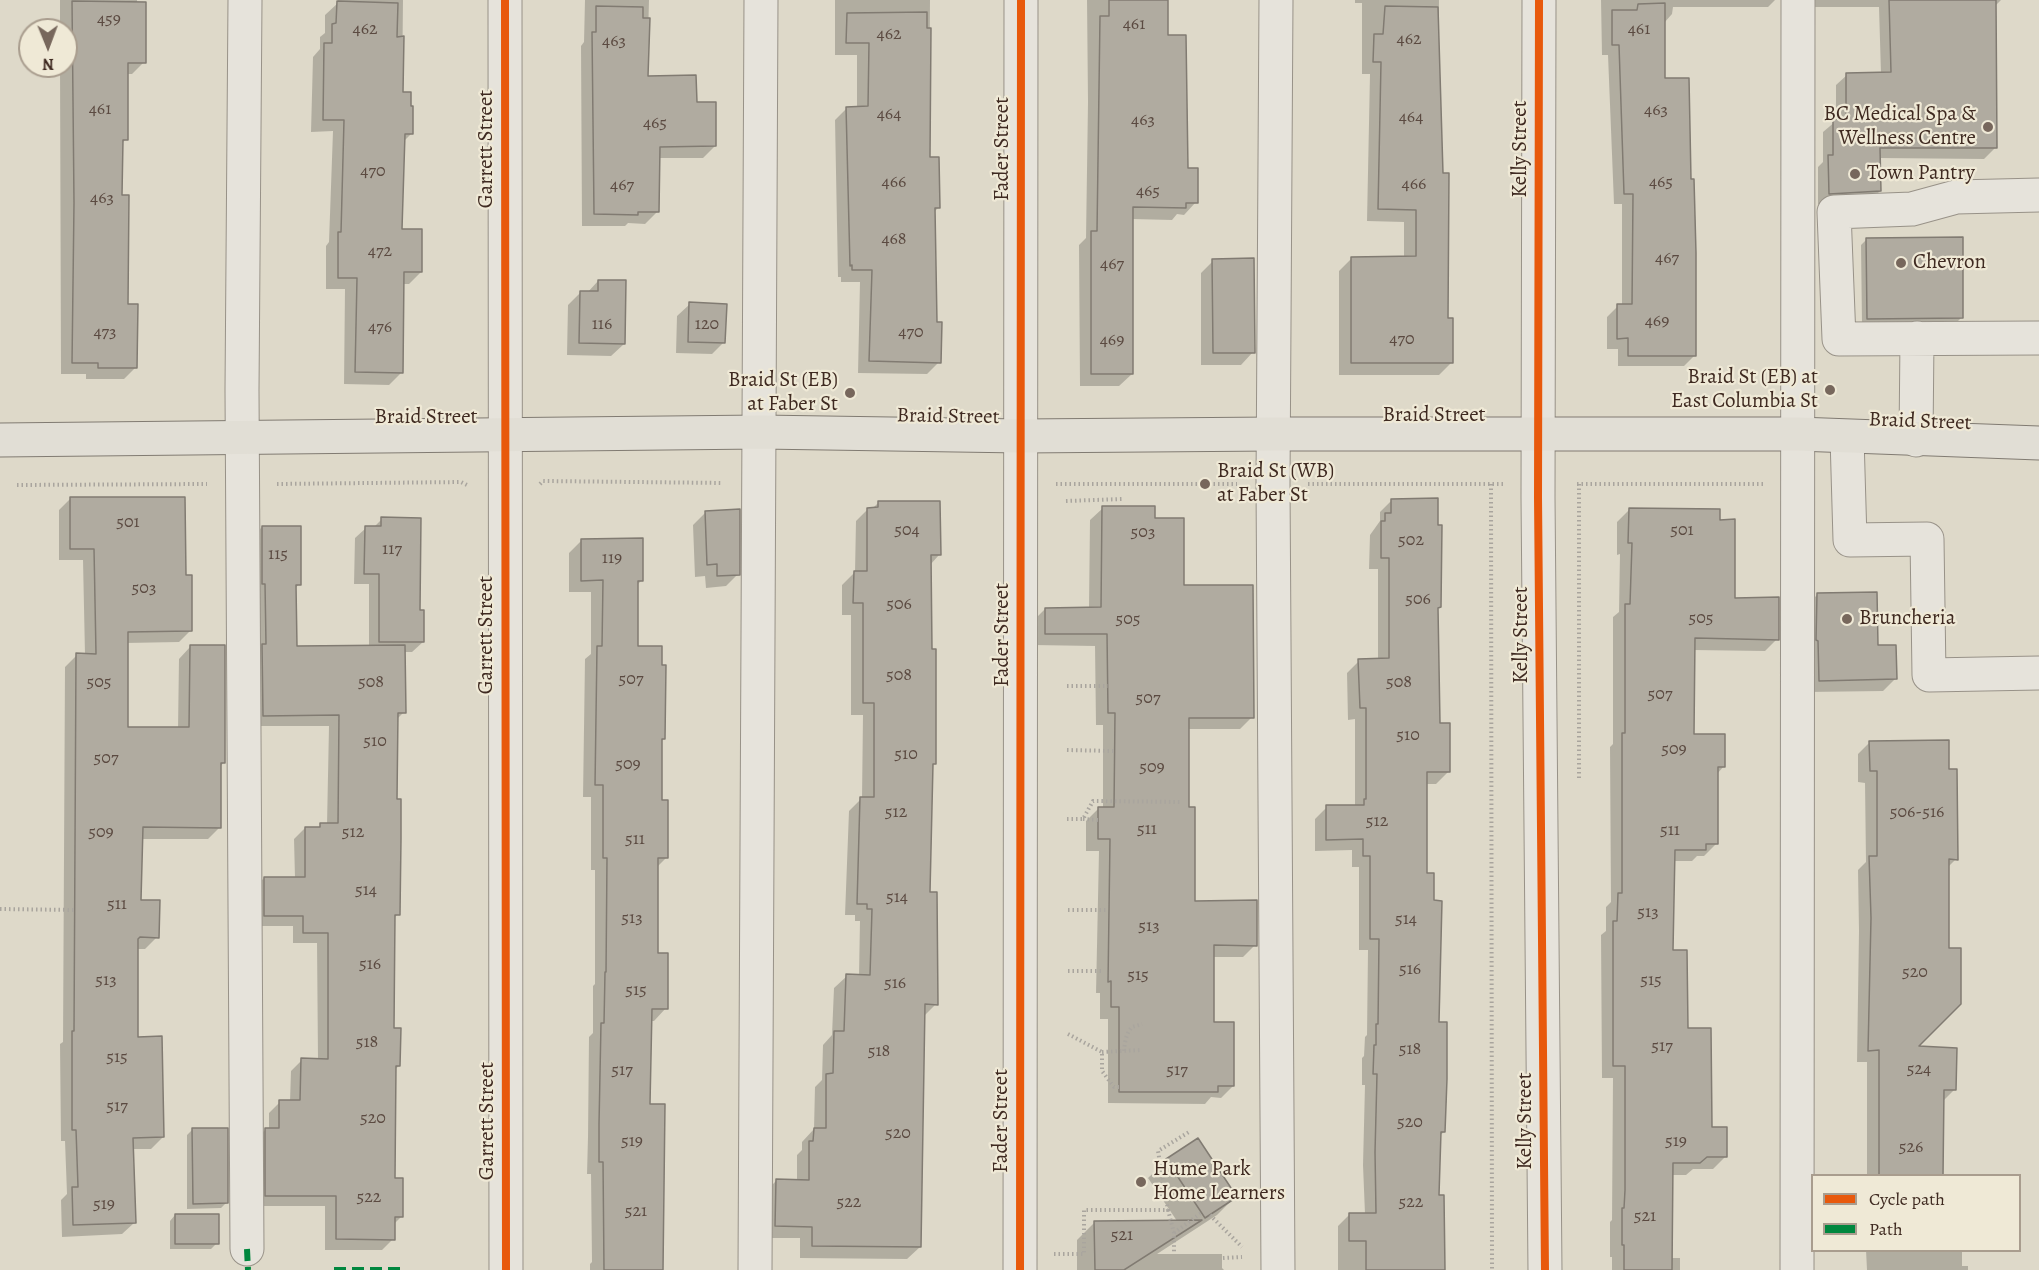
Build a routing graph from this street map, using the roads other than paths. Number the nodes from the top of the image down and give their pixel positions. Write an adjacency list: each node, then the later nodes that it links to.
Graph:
1 (245, 0): 17 (street)
2 (505, 0): 15 (street, Garrett Street)
3 (761, 0): 11 (street)
4 (1021, 0): 16 (street, Fader Street)
5 (1276, 0): 12 (street)
6 (1539, 0): 13 (street, Kelly Street)
7 (1798, 0): 14 (street)
8 (2039, 195): 9 (street)
9 (1917, 338): 10 (street); 20 (street)
10 (2039, 338)
11 (761, 432): 15 (main road, Braid Street); 16 (main road, Braid Street); 25 (street)
12 (1274, 434): 13 (main road, Braid Street); 16 (main road, Braid Street); 27 (street)
13 (1539, 434): 14 (main road, Braid Street); 28 (street, Kelly Street)
14 (1798, 434): 18 (main road, Braid Street); 29 (street)
15 (505, 435): 17 (main road, Braid Street); 24 (street, Garrett Street)
16 (1021, 436): 26 (street, Fader Street)
17 (243, 437): 19 (main road, Braid Street); 23 (street)
18 (1847, 437): 20 (main road, Braid Street); 22 (street)
19 (0, 440)
20 (1916, 440): 21 (main road, Braid Street)
21 (2039, 443)
22 (2039, 674)
23 (247, 1249)
24 (506, 1270)
25 (755, 1270)
26 (1020, 1270)
27 (1278, 1270)
28 (1545, 1270)
29 (1797, 1270)

